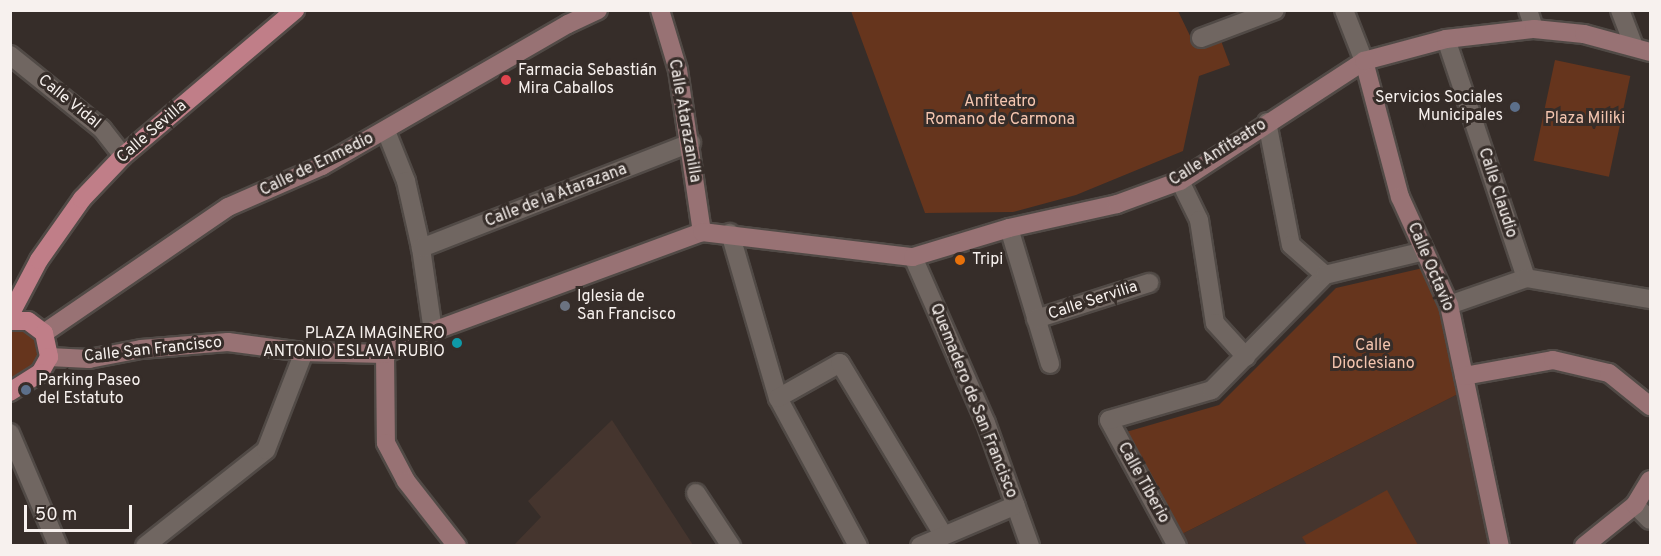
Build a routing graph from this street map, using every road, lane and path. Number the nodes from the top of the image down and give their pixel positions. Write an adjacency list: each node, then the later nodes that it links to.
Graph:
1 (295, 10): 18 (main road, Calle Sevilla)
2 (598, 10): 16 (street, Calle de Enmedio)
3 (660, 10): 17 (street, Calle Atarazanilla)
4 (1275, 10): 9 (street)
5 (1344, 10): 14 (street)
6 (1528, 10): 8 (street)
7 (1620, 10): 11 (street)
8 (1534, 29): 10 (street, Calle Anfiteatro); 11 (street, Calle Anfiteatro)
9 (1201, 38)
10 (1446, 39): 14 (street, Calle Anfiteatro); 28 (street, Calle Claudio)
11 (1633, 45): 12 (street, Calle Anfiteatro)
12 (1650, 52)
13 (10, 55): 18 (street, Calle Vidal)
14 (1364, 61): 15 (street, Calle Anfiteatro); 24 (street, Calle Octavio)
15 (1267, 122): 19 (street, Calle Anfiteatro); 27 (street)
16 (386, 131): 23 (street); 36 (street, Calle de Enmedio)
17 (691, 143): 21 (street, Calle Atarazanilla); 23 (street, Calle de la Atarazana)
18 (123, 156): 26 (main road, Calle Sevilla)
19 (1180, 181): 20 (street, Calle Anfiteatro); 40 (street)
20 (1009, 228): 25 (street, Calle Anfiteatro); 33 (street, Calle Servilia)
21 (702, 232): 22 (street, Calle Anfiteatro); 35 (street, Calle San Francisco)
22 (730, 233): 25 (street, Calle Anfiteatro); 44 (street)
23 (421, 248): 35 (street)
24 (1424, 251): 27 (street); 31 (street, Calle Octavio)
25 (913, 257): 49 (street, Quemadero de San Francisco)
26 (31, 273): 32 (main road, Calle Sevilla); 34 (main road)
27 (1325, 275): 40 (street)
28 (1526, 278): 30 (street); 31 (street)
29 (1149, 283): 33 (street, Calle Servilia)
30 (1650, 298)
31 (1449, 305): 42 (street, Calle Octavio)
32 (10, 315)
33 (1036, 319): 41 (street, Calle Servilia)
34 (19, 321): 36 (main road)
35 (433, 331): 38 (street, Calle San Francisco)
36 (44, 333): 39 (main road)
37 (304, 352): 38 (street, Calle San Francisco); 39 (street, Calle San Francisco); 53 (street)
38 (385, 354): 55 (street)
39 (49, 357): 43 (main road)
40 (1246, 357): 60 (street, Calle Tiberio)
41 (1050, 364)
42 (1464, 376): 45 (street); 61 (street, Calle Octavio)
43 (10, 392)
44 (778, 398): 52 (street); 57 (street)
45 (1650, 406)
46 (10, 433): 54 (street)
47 (1650, 480): 50 (street)
48 (696, 493): 56 (street)
49 (1016, 505): 52 (street); 59 (street, Quemadero de San Francisco)
50 (1635, 505): 51 (street); 62 (street)
51 (1650, 520)
52 (942, 533): 58 (street)
53 (146, 545)
54 (58, 546)
55 (457, 546)
56 (732, 546)
57 (858, 546)
58 (920, 546)
59 (1030, 546)
60 (1178, 546)
61 (1500, 546)
62 (1584, 546)

